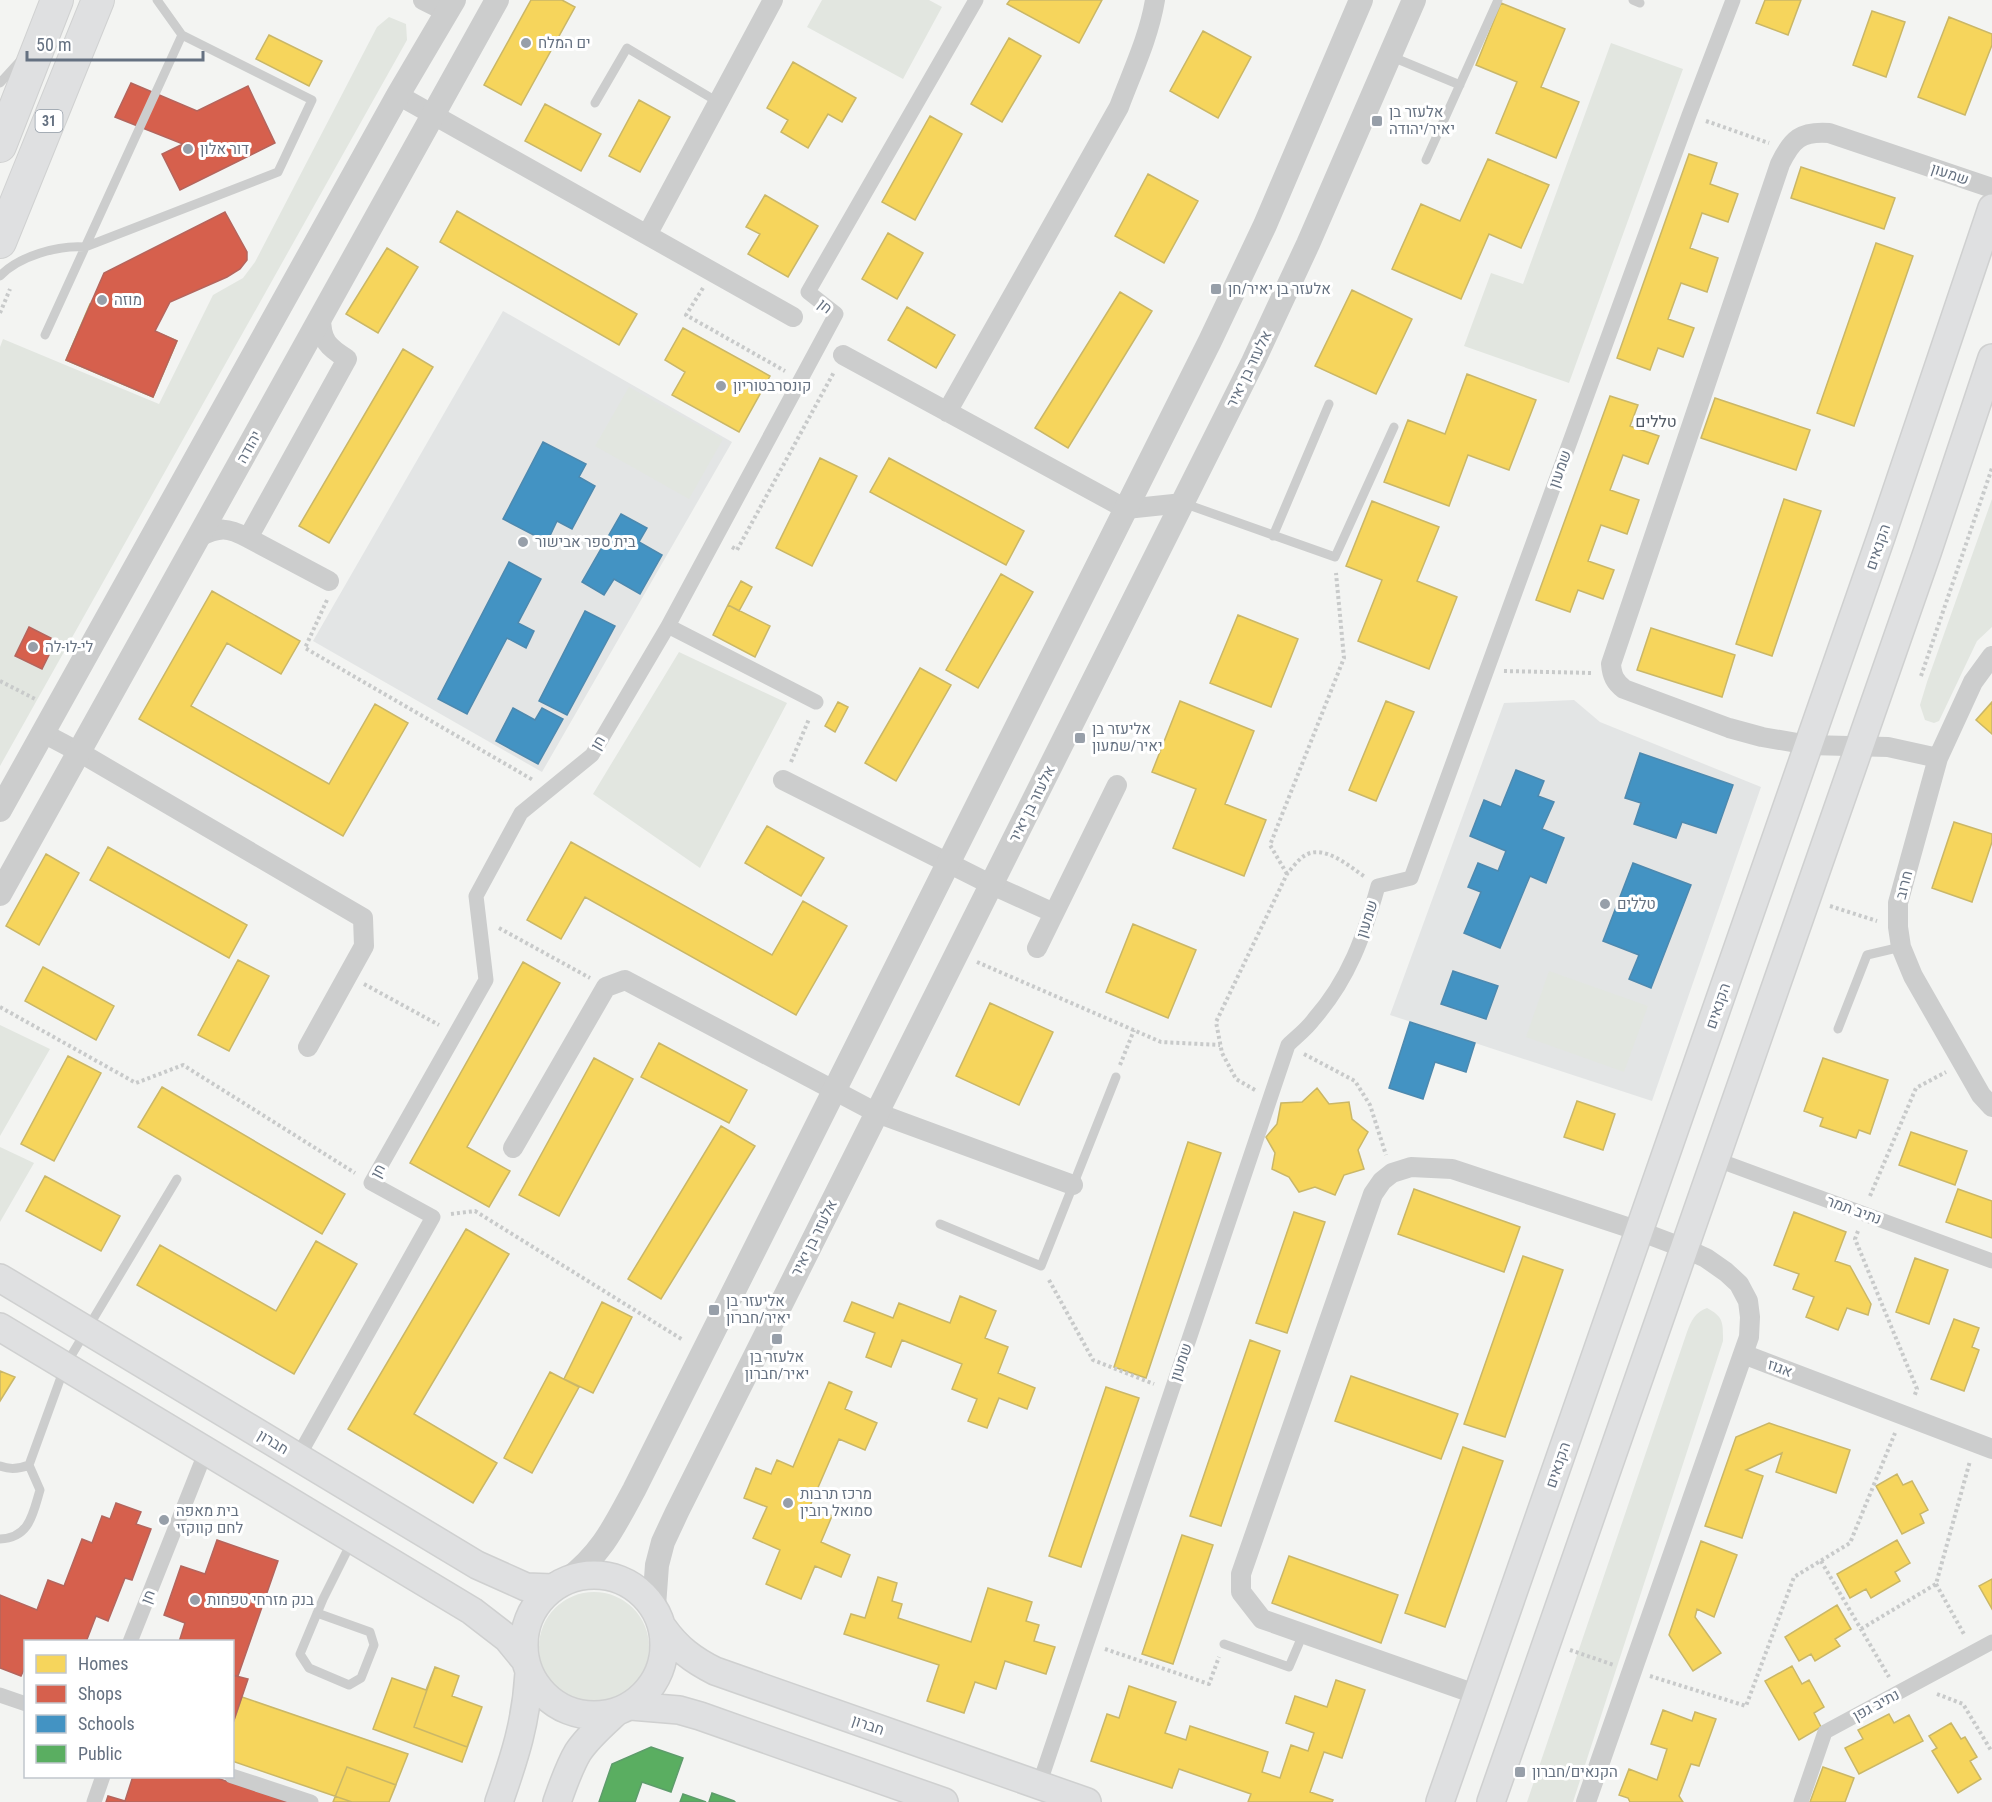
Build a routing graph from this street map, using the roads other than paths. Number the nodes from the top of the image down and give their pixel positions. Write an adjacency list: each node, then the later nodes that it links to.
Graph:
1 (57, 0): 15 (highway, 31)
2 (98, 0): 28 (highway, 31)
3 (423, 0): 13 (street)
4 (497, 0): 22 (street, יהודה)
5 (773, 0): 20 (street)
6 (976, 0): 45 (street, חן)
7 (1155, 0): 37 (street)
8 (1361, 0): 40 (street)
9 (1414, 0): 16 (street, אלעזר בן יאיר)
10 (1498, 0): 18 (lane)
11 (1733, 0): 102 (street, שמעון)
12 (158, 1): 14 (lane)
13 (450, 6): 19 (street)
14 (182, 35): 29 (lane); 29 (lane)
15 (42, 37): 17 (lane); 23 (highway, 31)
16 (1390, 56): 18 (lane); 39 (street, אלעזר בן יאיר)
17 (0, 83)
18 (1460, 85): 24 (lane)
19 (398, 95): 22 (street); 48 (street)
20 (718, 102): 21 (lane); 27 (street)
21 (595, 103)
22 (434, 115): 27 (street); 31 (street, יהודה)
23 (0, 146)
24 (1426, 160)
25 (1992, 188): 49 (street, שמעון)
26 (1992, 208): 49 (main road, הקנאים)
27 (647, 235): 32 (street)
28 (0, 242)
29 (84, 247): 30 (lane); 33 (lane)
30 (0, 276)
31 (321, 317): 42 (street, יהודה); 43 (street)
32 (793, 317)
33 (45, 335)
34 (843, 355): 37 (street)
35 (1992, 358): 50 (main road)
36 (1329, 404): 41 (lane)
37 (947, 412): 40 (street)
38 (1394, 427): 41 (lane)
39 (1183, 503): 40 (street); 41 (lane); 57 (street, אלעזר בן יאיר)
40 (1126, 509): 56 (street)
41 (1273, 536)
42 (199, 537): 43 (street); 51 (street, יהודה)
43 (248, 538): 44 (street)
44 (329, 581)
45 (668, 626): 47 (street); 83 (street, חן)
46 (1992, 656): 52 (street, חרוב)
47 (816, 702)
48 (43, 733): 51 (street); 55 (street)
49 (1809, 745): 50 (street); 73 (main road, הקנאים)
50 (1860, 745): 52 (street); 69 (main road)
51 (79, 752): 58 (street, יהודה); 63 (street)
52 (1938, 758): 60 (street, חרוב)
53 (783, 780): 56 (street)
54 (1117, 785): 59 (street)
55 (0, 810)
56 (949, 863): 57 (street); 65 (street)
57 (992, 885): 59 (street); 67 (street, אלעזר בן יאיר)
58 (0, 894)
59 (1054, 913): 61 (street)
60 (1900, 937): 62 (lane); 66 (street, חרוב)
61 (1036, 948)
62 (1838, 1029)
63 (308, 1047)
64 (1116, 1077): 71 (lane)
65 (835, 1090): 67 (street); 68 (street); 88 (street)
66 (1992, 1107)
67 (877, 1113): 71 (street); 90 (street, אלעזר בן יאיר)
68 (513, 1148)
69 (1715, 1159): 74 (main road); 75 (street, נתיב תמר)
70 (177, 1179): 78 (lane)
71 (1073, 1185): 72 (lane)
72 (940, 1224)
73 (1639, 1231): 74 (street); 91 (street); 97 (main road, הקנאים)
74 (1684, 1248): 79 (street); 110 (main road)
75 (1992, 1260)
76 (0, 1278): 78 (main road, חברון)
77 (0, 1327): 80 (main road)
78 (86, 1329): 80 (lane); 83 (main road, חברון)
79 (1743, 1354): 81 (street, אגוז); 111 (street)
80 (65, 1366): 82 (main road); 84 (lane)
81 (1984, 1446)
82 (207, 1451): 87 (main road); 92 (street, חן)
83 (298, 1457): 88 (main road, חברון)
84 (29, 1465): 85 (lane); 86 (lane)
85 (0, 1466)
86 (0, 1539)
87 (352, 1539): 89 (lane); 95 (main road)
88 (560, 1584): 90 (main road); 95 (main road)
89 (317, 1612): 89 (lane)
90 (659, 1617): 99 (main road); 102 (main road, חברון)
91 (1302, 1634): 94 (lane); 97 (street)
92 (130, 1640)
93 (1992, 1642): 112 (street, נתיב גפן)
94 (1224, 1644)
95 (527, 1667): 99 (main road); 105 (main road)
96 (0, 1695): 98 (street)
97 (1478, 1695): 109 (main road, הקנאים)
98 (24, 1703)
99 (623, 1710): 106 (main road); 107 (main road)
100 (234, 1777): 104 (street)
101 (102, 1778): 103 (street)
102 (1039, 1785): 108 (main road, חברון)
103 (94, 1802)
104 (311, 1802)
105 (499, 1802)
106 (557, 1802)
107 (944, 1802)
108 (1087, 1802)
109 (1440, 1802)
110 (1491, 1802)
111 (1586, 1802)
112 (1801, 1802)

